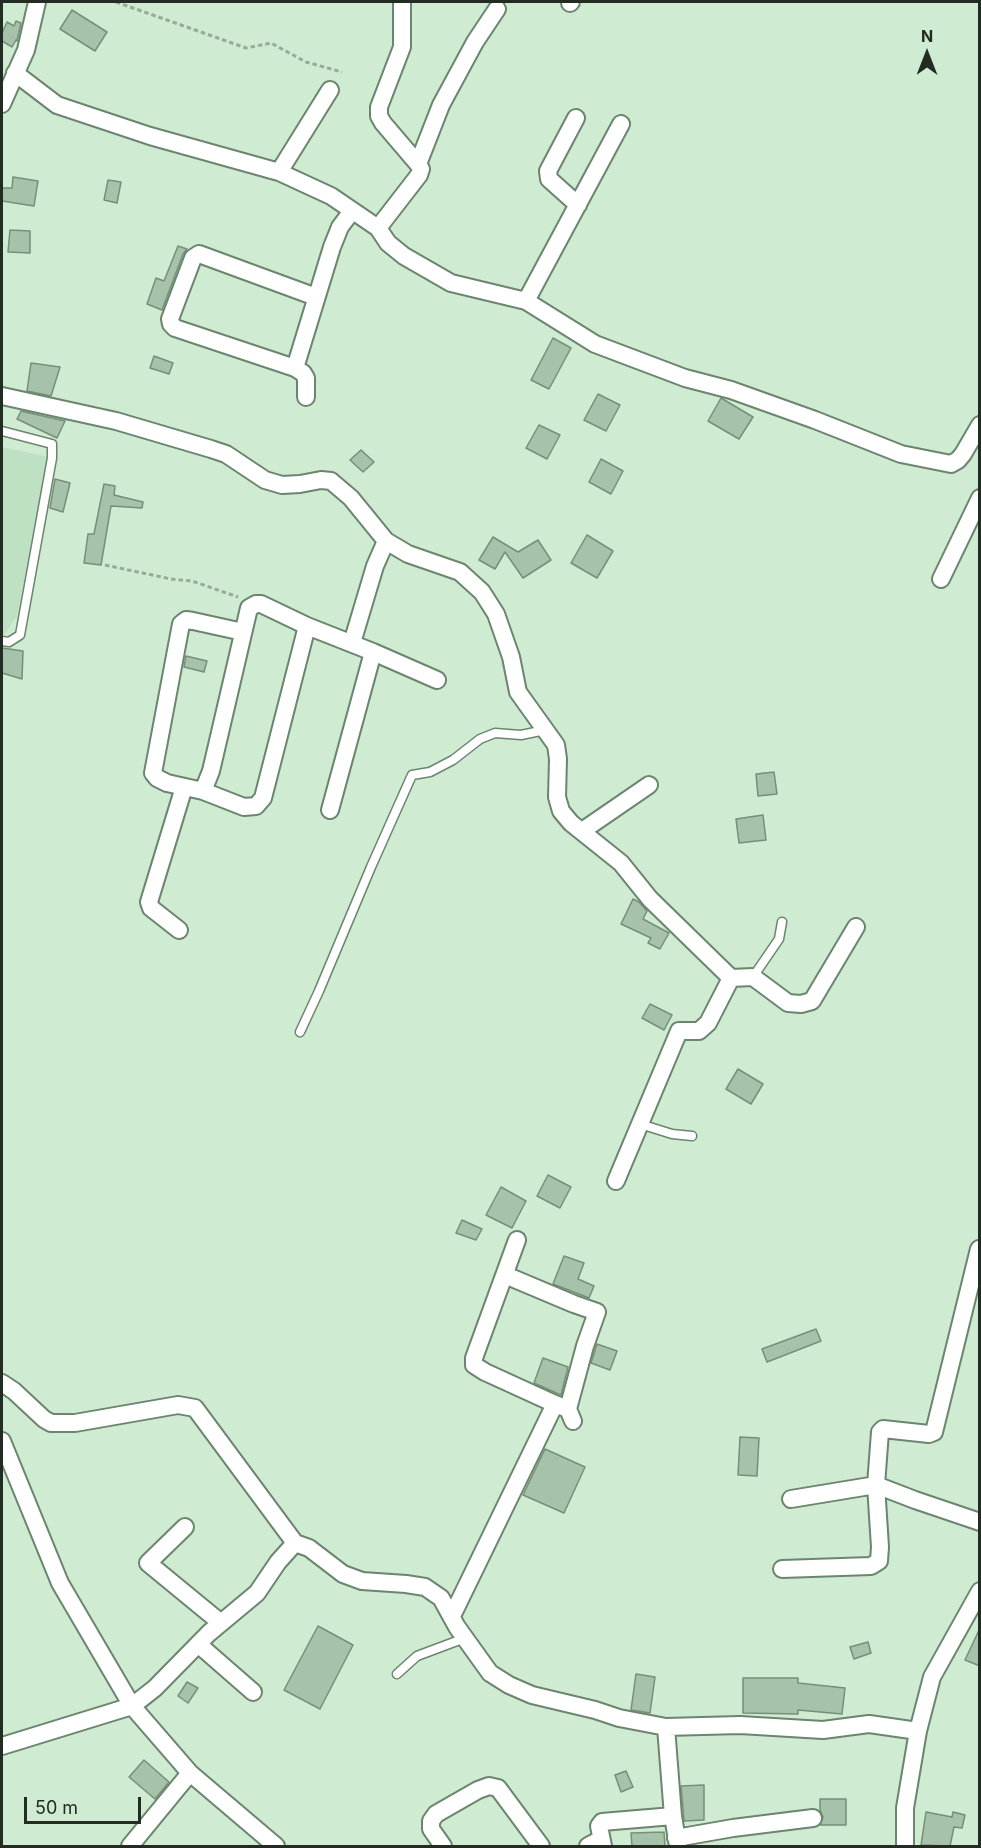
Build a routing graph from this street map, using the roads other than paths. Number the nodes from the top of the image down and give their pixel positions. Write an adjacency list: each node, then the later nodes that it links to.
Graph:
1 (37, 2): 4 (street)
2 (402, 2): 9 (street)
3 (497, 9): 9 (street)
4 (15, 73): 6 (street); 10 (street)
5 (330, 90): 10 (street)
6 (2, 104)
7 (576, 118): 11 (street)
8 (621, 124): 11 (street)
9 (418, 164): 13 (street)
10 (279, 172): 12 (street)
11 (578, 205): 15 (street)
12 (352, 211): 13 (street); 14 (street)
13 (378, 228): 15 (street)
14 (316, 297): 16 (street); 16 (street)
15 (526, 301): 19 (street)
16 (295, 368): 18 (street)
17 (2, 396): 22 (street)
18 (306, 398)
19 (980, 425)
20 (2, 431): 26 (lane)
21 (980, 498): 23 (street)
22 (386, 541): 27 (street); 30 (street)
23 (941, 579)
24 (307, 626): 25 (street); 27 (street); 33 (street)
25 (243, 632): 32 (street); 33 (street)
26 (2, 641)
27 (352, 643): 28 (street)
28 (373, 652): 29 (street); 34 (street)
29 (437, 680)
30 (545, 730): 35 (street); 41 (lane)
31 (649, 785): 35 (street)
32 (184, 787): 33 (street); 38 (street)
33 (203, 791)
34 (330, 810)
35 (582, 831): 40 (street)
36 (782, 922): 39 (lane)
37 (856, 927): 39 (street)
38 (179, 930)
39 (753, 977): 40 (street)
40 (731, 978): 42 (street)
41 (300, 1032)
42 (640, 1124): 43 (lane); 44 (street)
43 (692, 1137)
44 (616, 1181)
45 (518, 1240): 47 (street)
46 (979, 1249): 51 (street)
47 (505, 1275): 49 (street); 49 (street)
48 (2, 1383): 55 (street)
49 (566, 1411): 58 (street)
50 (2, 1441): 64 (street)
51 (876, 1485): 52 (street); 53 (street); 56 (street)
52 (791, 1499)
53 (980, 1522)
54 (185, 1527): 59 (street)
55 (294, 1543): 58 (street); 59 (street)
56 (782, 1569)
57 (979, 1594): 66 (street)
58 (452, 1616): 60 (street)
59 (221, 1623): 61 (street)
60 (465, 1638): 62 (lane); 65 (street)
61 (198, 1644): 63 (street); 64 (street)
62 (398, 1674)
63 (253, 1692)
64 (132, 1706): 67 (street); 68 (street)
65 (666, 1726): 66 (street); 69 (street)
66 (918, 1731): 77 (street)
67 (2, 1746)
68 (190, 1773): 73 (street); 74 (street)
69 (673, 1816): 71 (street); 72 (street)
70 (813, 1818): 71 (street)
71 (677, 1842)
72 (598, 1844)
73 (130, 1846)
74 (274, 1846)
75 (443, 1846): 76 (street)
76 (541, 1846)
77 (905, 1846)

